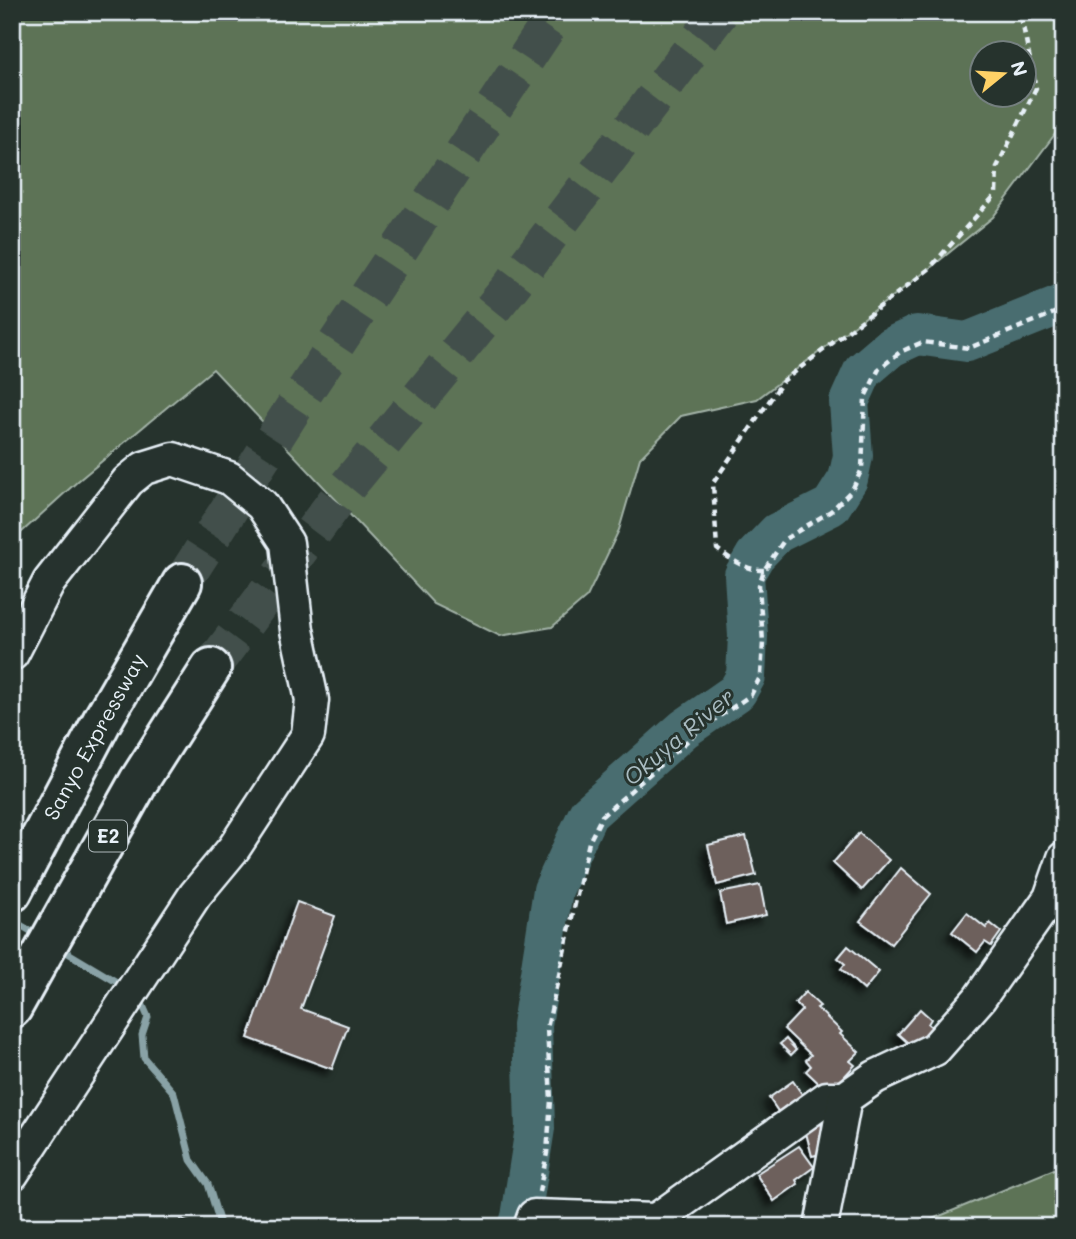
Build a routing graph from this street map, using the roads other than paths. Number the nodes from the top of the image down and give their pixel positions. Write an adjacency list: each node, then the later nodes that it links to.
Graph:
1 (182, 583): 5 (highway, Sanyo Expressway)
2 (12, 654): 8 (street)
3 (211, 668): 6 (highway, E2)
4 (1064, 858): 7 (street)
5 (12, 892)
6 (12, 1008)
7 (845, 1098): 9 (street); 10 (street)
8 (12, 1174)
9 (532, 1222)
10 (821, 1227)

